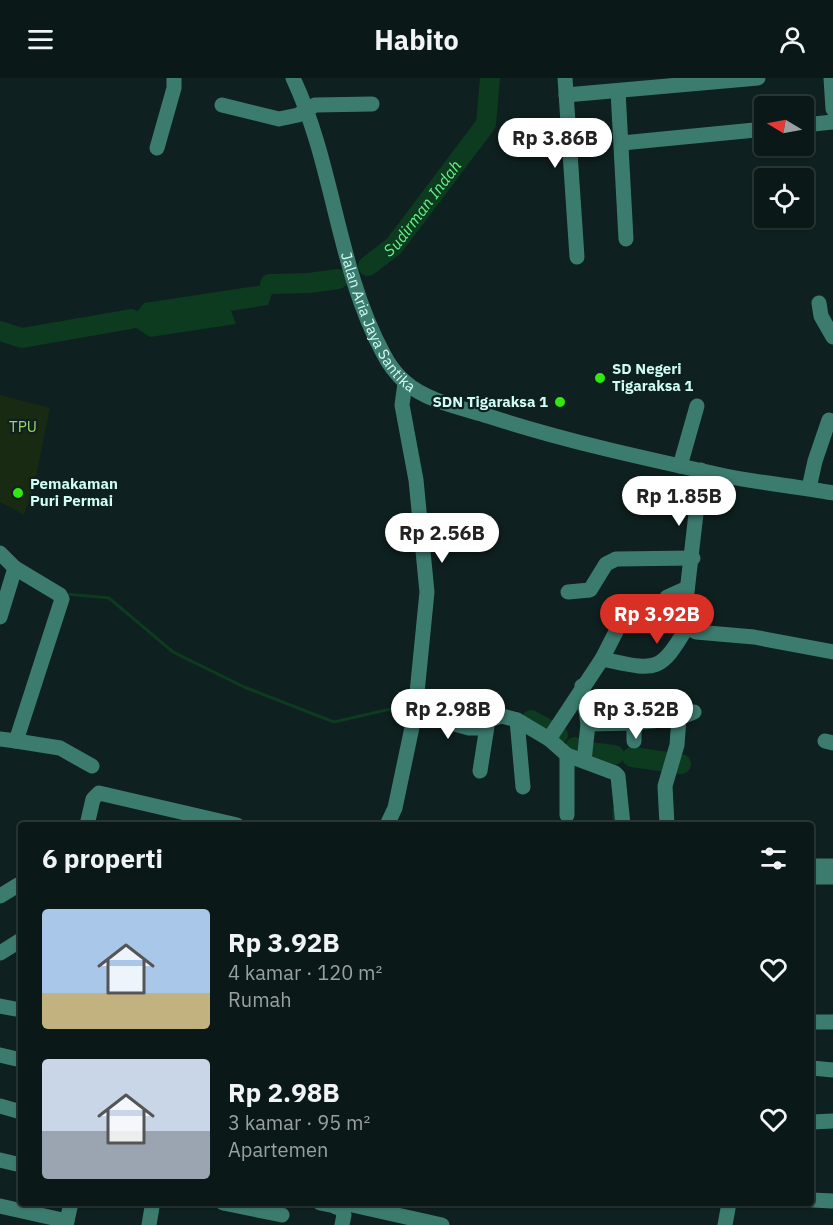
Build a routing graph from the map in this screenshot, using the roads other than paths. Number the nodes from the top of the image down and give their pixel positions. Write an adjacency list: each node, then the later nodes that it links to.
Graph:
1 (174, 78): 16 (street)
2 (293, 78): 10 (street, Jalan Aria Jaya Santika)
3 (565, 78): 7 (street)
4 (758, 78): 6 (street)
5 (831, 78): 11 (street)
6 (618, 91): 7 (street); 15 (street)
7 (566, 95): 18 (street)
8 (372, 104): 10 (street)
9 (222, 105): 10 (street)
10 (307, 108): 21 (street, Jalan Aria Jaya Santika)
11 (833, 109)
12 (833, 122): 13 (street)
13 (814, 124)
14 (754, 130): 15 (street)
15 (622, 143): 17 (street)
16 (157, 148)
17 (626, 239)
18 (577, 257)
19 (819, 303): 20 (street)
20 (833, 338)
21 (405, 383): 24 (street, Jalan Aria Jaya Santika); 39 (street)
22 (697, 406): 24 (street)
23 (829, 420): 26 (street)
24 (680, 466): 25 (street, Jalan Aria Jaya Santika)
25 (701, 470): 26 (street, Jalan Aria Jaya Santika); 29 (street)
26 (809, 488): 27 (street, Jalan Aria Jaya Santika)
27 (833, 493)
28 (0, 553): 30 (street)
29 (693, 558): 31 (street); 32 (street)
30 (15, 568): 33 (street); 47 (street)
31 (687, 588): 34 (street); 36 (street)
32 (568, 592)
33 (0, 617)
34 (687, 627): 35 (street); 36 (street)
35 (833, 652)
36 (602, 659): 37 (street)
37 (582, 686): 43 (street); 45 (street)
38 (694, 712): 40 (street)
39 (415, 713): 44 (street); 57 (street)
40 (679, 718): 42 (street); 59 (street)
41 (517, 720): 44 (street); 45 (street); 53 (street)
42 (634, 723): 43 (street); 48 (street)
43 (588, 724): 50 (street)
44 (486, 728): 52 (street)
45 (549, 738): 49 (street)
46 (0, 739): 47 (street)
47 (16, 741): 51 (street)
48 (634, 741)
49 (567, 755): 50 (street); 54 (street)
50 (585, 761): 58 (street)
51 (92, 766)
52 (480, 771)
53 (523, 788)
54 (567, 815)
55 (88, 822): 56 (street)
56 (224, 822)
57 (388, 822)
58 (623, 822)
59 (667, 822)
60 (814, 866): 61 (street)
61 (833, 866)
62 (814, 877): 63 (street)
63 (833, 877)
64 (18, 885): 65 (street)
65 (0, 896)
66 (18, 942): 67 (street)
67 (0, 953)
68 (814, 1022): 69 (street)
69 (833, 1022)
70 (0, 1055): 71 (street)
71 (18, 1059)
72 (814, 1068): 73 (street)
73 (833, 1070)
74 (0, 1106): 75 (street)
75 (18, 1111)
76 (833, 1121): 77 (street)
77 (814, 1122)
78 (0, 1160): 79 (street)
79 (18, 1164)
80 (814, 1200): 81 (street)
81 (833, 1201)
82 (0, 1206): 94 (street)
83 (70, 1206): 94 (street)
84 (251, 1206): 92 (street)
85 (332, 1206): 90 (street)
86 (340, 1206): 90 (street)
87 (368, 1206): 91 (street)
88 (728, 1206): 98 (street)
89 (152, 1207): 95 (street)
90 (336, 1207): 96 (street)
91 (389, 1208): 93 (street)
92 (282, 1214)
93 (411, 1221): 97 (street)
94 (66, 1223)
95 (149, 1225)
96 (342, 1225)
97 (442, 1225)
98 (725, 1225)

